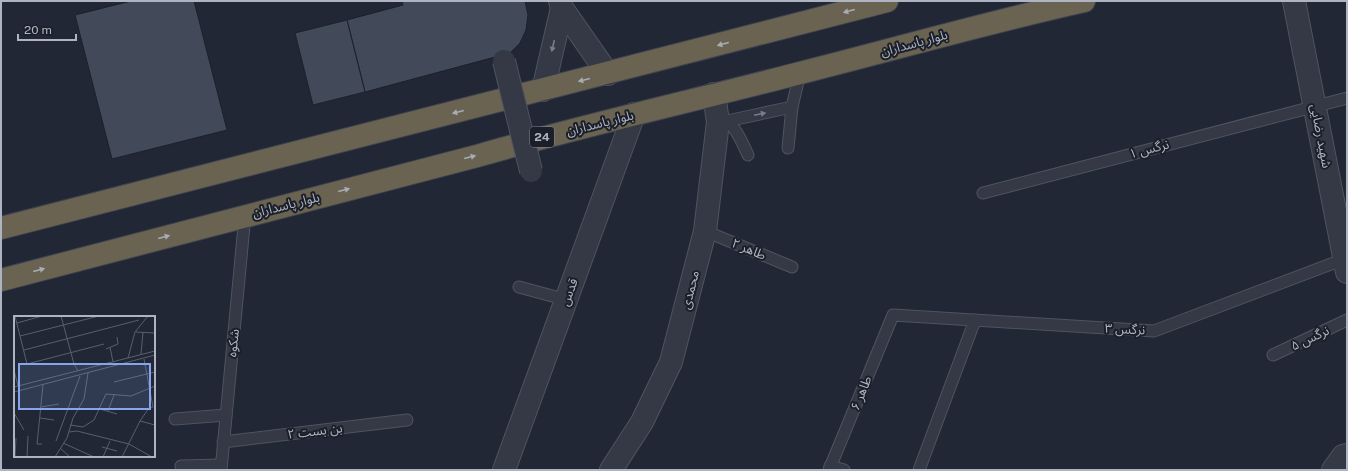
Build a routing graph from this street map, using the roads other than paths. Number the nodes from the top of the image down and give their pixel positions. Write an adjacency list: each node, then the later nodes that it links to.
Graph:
1 (887, 1): 8 (highway, one-way to 8)
2 (1084, 1): 5 (highway, بلوار پاسداران / 24)
3 (1294, 1): 11 (street, شهید رضایی)
4 (561, 4): 8 (street); 9 (street, one-way to 9)
5 (1025, 8): 7 (highway, بلوار پاسداران / 24)
6 (504, 61): 17 (street, bridge)
7 (800, 73): 12 (lane); 13 (highway, بلوار پاسداران / 24)
8 (608, 74): 9 (highway, one-way to 9)
9 (543, 90): 20 (highway, one-way to 20)
10 (1347, 98): 11 (lane, نرگس ۱)
11 (1315, 106): 18 (lane, نرگس ۱); 22 (street, شهید رضایی)
12 (792, 107): 13 (lane, one-way to 12); 15 (lane)
13 (719, 110): 14 (highway, بلوار پاسداران / 24); 16 (lane); 21 (street, محمدی)
14 (634, 114): 19 (highway, بلوار پاسداران / 24, one-way to 14); 26 (street, قدس)
15 (788, 148)
16 (748, 155)
17 (531, 171)
18 (983, 193)
19 (245, 215): 24 (highway, بلوار پاسداران / 24, one-way to 19); 31 (lane, شکوه)
20 (1, 228)
21 (705, 231): 23 (lane, طاهر ۲); 40 (street, محمدی)
22 (1346, 263): 28 (lane, نرگس ۳)
23 (792, 267)
24 (1, 280)
25 (519, 288): 26 (lane)
26 (566, 300): 39 (street, قدس)
27 (893, 315): 28 (lane, نرگس ۳); 38 (lane, طاهر ۶)
28 (975, 320): 42 (lane)
29 (1347, 320): 30 (lane, نرگس ۵)
30 (1273, 355)
31 (226, 415): 32 (lane); 34 (lane, شکوه)
32 (175, 419)
33 (407, 420): 34 (lane, بن بست ۲)
34 (223, 442): 37 (lane, شکوه)
35 (1347, 456): 43 (street)
36 (181, 466): 37 (lane)
37 (221, 467)
38 (830, 468): 41 (lane)
39 (504, 470)
40 (611, 470)
41 (844, 470)
42 (919, 470)
43 (1333, 470)

